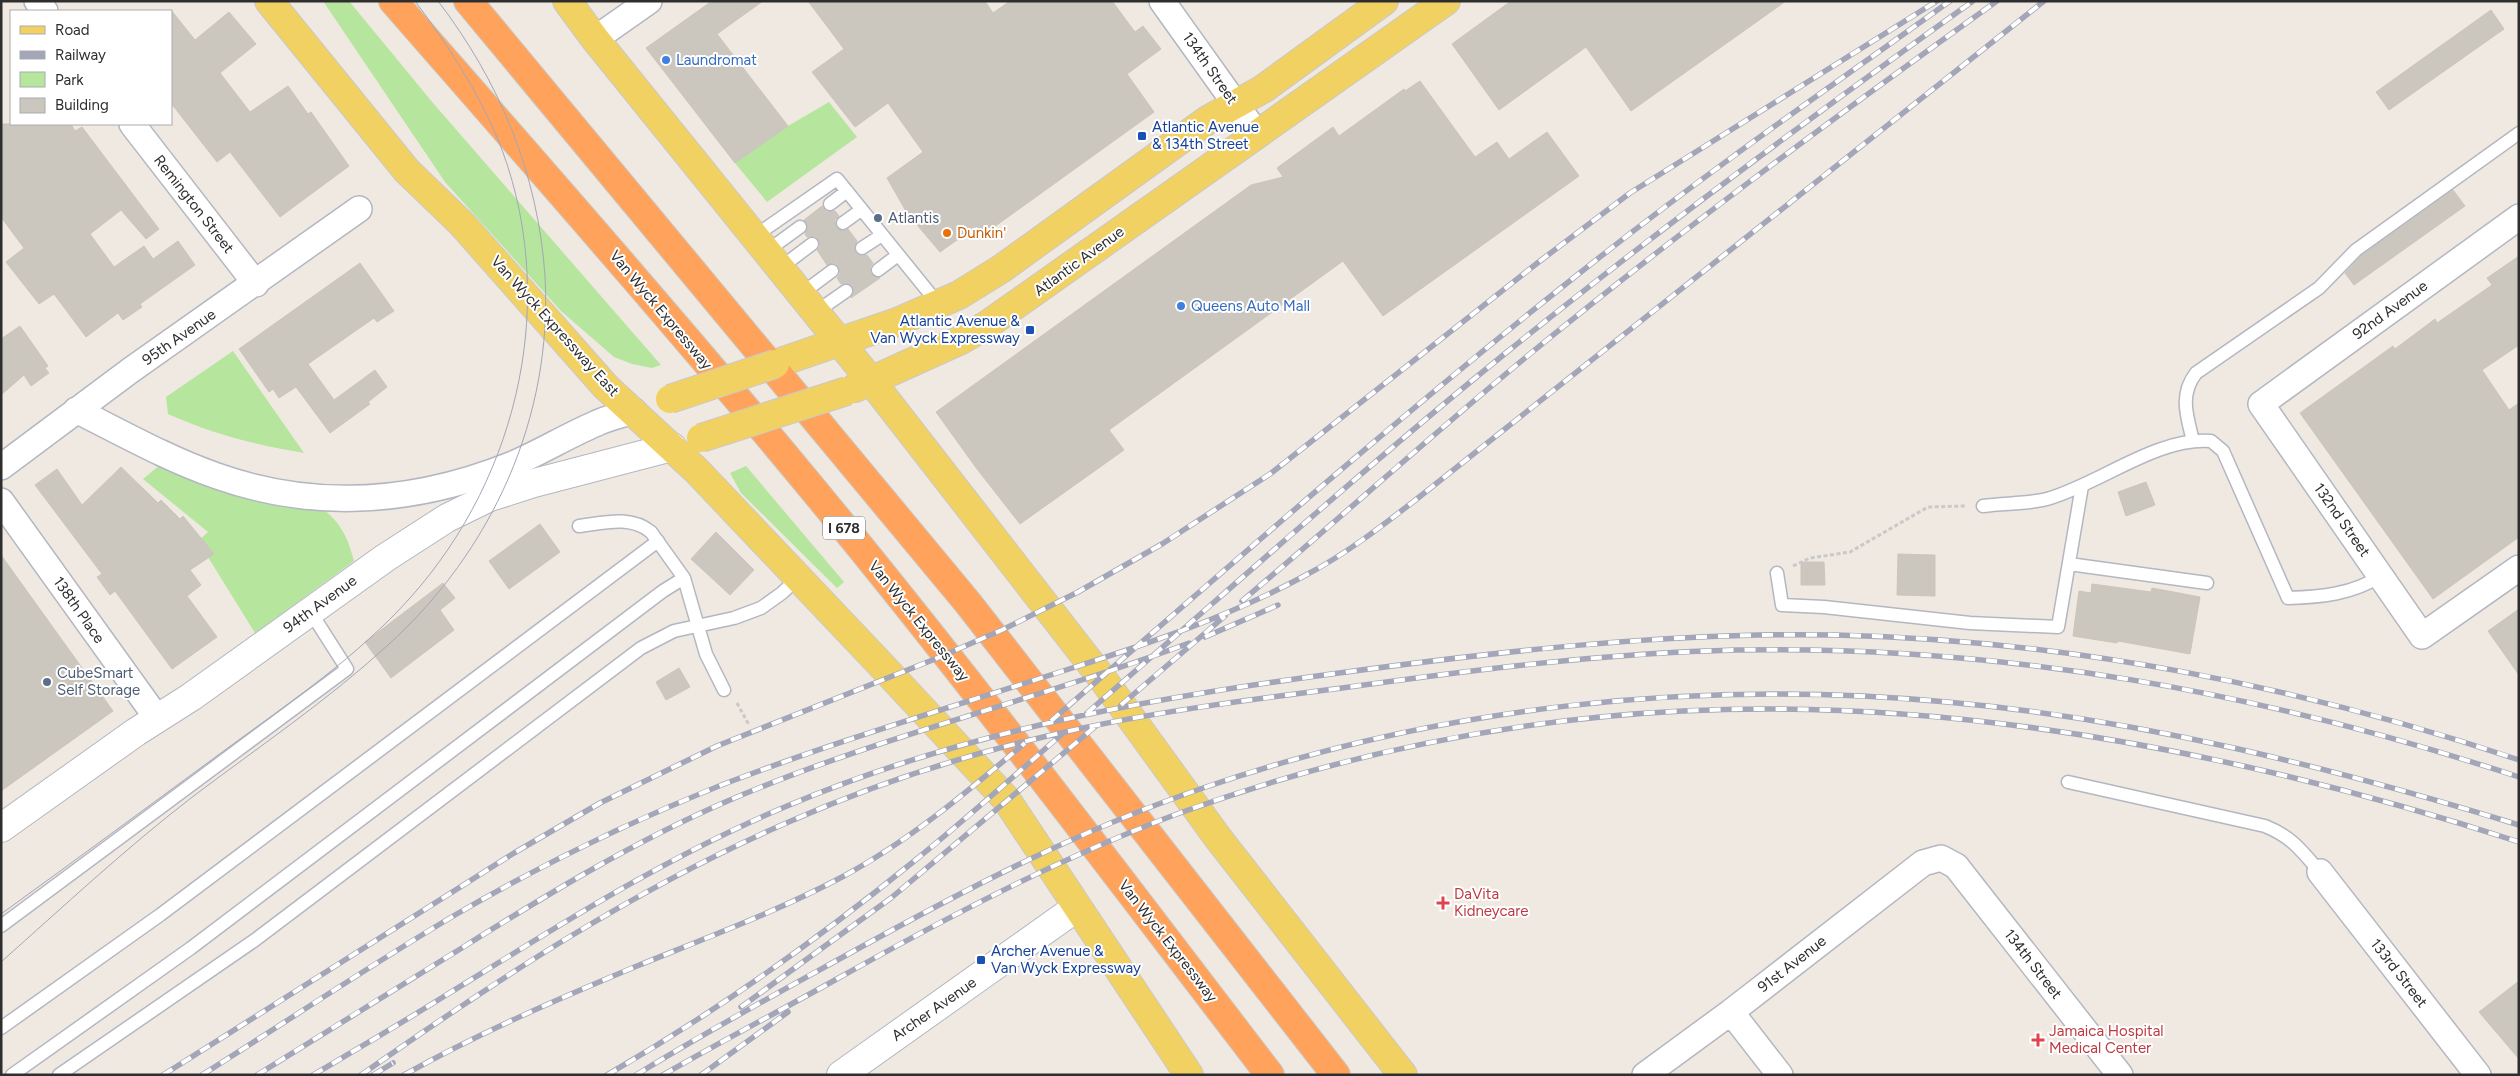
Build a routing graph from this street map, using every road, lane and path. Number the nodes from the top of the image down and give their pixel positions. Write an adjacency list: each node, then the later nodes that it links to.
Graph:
1 (269, 1): 36 (main road, Van Wyck Expressway East)
2 (393, 1): 70 (highway, Van Wyck Expressway / I 678)
3 (468, 1): 71 (highway)
4 (568, 1): 9 (main road)
5 (648, 1): 9 (street)
6 (1162, 1): 10 (street, 134th Street)
7 (1384, 1): 10 (main road)
8 (1446, 1): 13 (main road, Atlantic Avenue)
9 (595, 40): 24 (main road)
10 (1236, 104): 13 (street, 134th Street); 31 (main road)
11 (133, 125): 28 (street, Remington Street)
12 (2519, 133): 37 (lane)
13 (1257, 134): 33 (main road, Atlantic Avenue)
14 (847, 191): 15 (lane); 17 (lane); 24 (lane)
15 (830, 204)
16 (359, 209): 28 (street, 95th Avenue)
17 (861, 210): 19 (lane); 21 (lane)
18 (2519, 217): 34 (street, 92nd Avenue)
19 (844, 223)
20 (800, 227): 24 (lane)
21 (882, 234): 23 (lane); 25 (lane)
22 (812, 244): 24 (lane)
23 (862, 248)
24 (767, 252): 30 (main road)
25 (898, 255): 26 (lane); 31 (lane)
26 (878, 270)
27 (832, 271): 30 (lane)
28 (256, 284): 35 (street, 95th Avenue)
29 (846, 291): 30 (lane)
30 (809, 303): 32 (main road)
31 (938, 305): 32 (main road)
32 (840, 342): 33 (main road); 36 (main road, bridge)
33 (872, 382): 38 (main road, Atlantic Avenue, bridge); 72 (main road)
34 (2261, 404): 48 (street, 132nd Street)
35 (76, 410): 36 (street); 39 (street, 95th Avenue)
36 (634, 411): 38 (main road, Van Wyck Expressway East)
37 (2193, 441): 40 (lane); 48 (lane)
38 (672, 448): 50 (main road); 52 (main road, 94th Avenue)
39 (1, 467)
40 (2082, 486): 42 (lane); 45 (lane)
41 (1, 501): 55 (street, 138th Place)
42 (1983, 506): 47 (path)
43 (579, 526): 44 (lane)
44 (658, 542): 49 (lane); 64 (lane)
45 (2069, 564): 47 (lane); 51 (lane)
46 (2519, 568): 48 (street, 132nd Street)
47 (1777, 573)
48 (2381, 576)
49 (684, 578): 53 (lane); 66 (lane)
50 (798, 578): 53 (lane); 61 (main road)
51 (2207, 582)
52 (310, 611): 55 (main road, 94th Avenue); 62 (lane)
53 (698, 625): 54 (lane); 67 (lane)
54 (724, 690): 56 (path)
55 (157, 718): 58 (main road, 94th Avenue)
56 (749, 725)
57 (2068, 782): 60 (lane)
58 (1, 828)
59 (1941, 858): 63 (street, 91st Avenue); 74 (street, 134th Street)
60 (2320, 872): 75 (street, 133rd Street)
61 (1076, 908): 68 (main road, Archer Avenue); 69 (main road)
62 (1, 926)
63 (1731, 1012): 65 (street, 91st Avenue); 73 (street)
64 (1, 1028)
65 (1651, 1073)
66 (12, 1075)
67 (59, 1075)
68 (842, 1075)
69 (1189, 1075)
70 (1270, 1075)
71 (1336, 1075)
72 (1404, 1075)
73 (1780, 1075)
74 (2120, 1075)
75 (2478, 1075)

